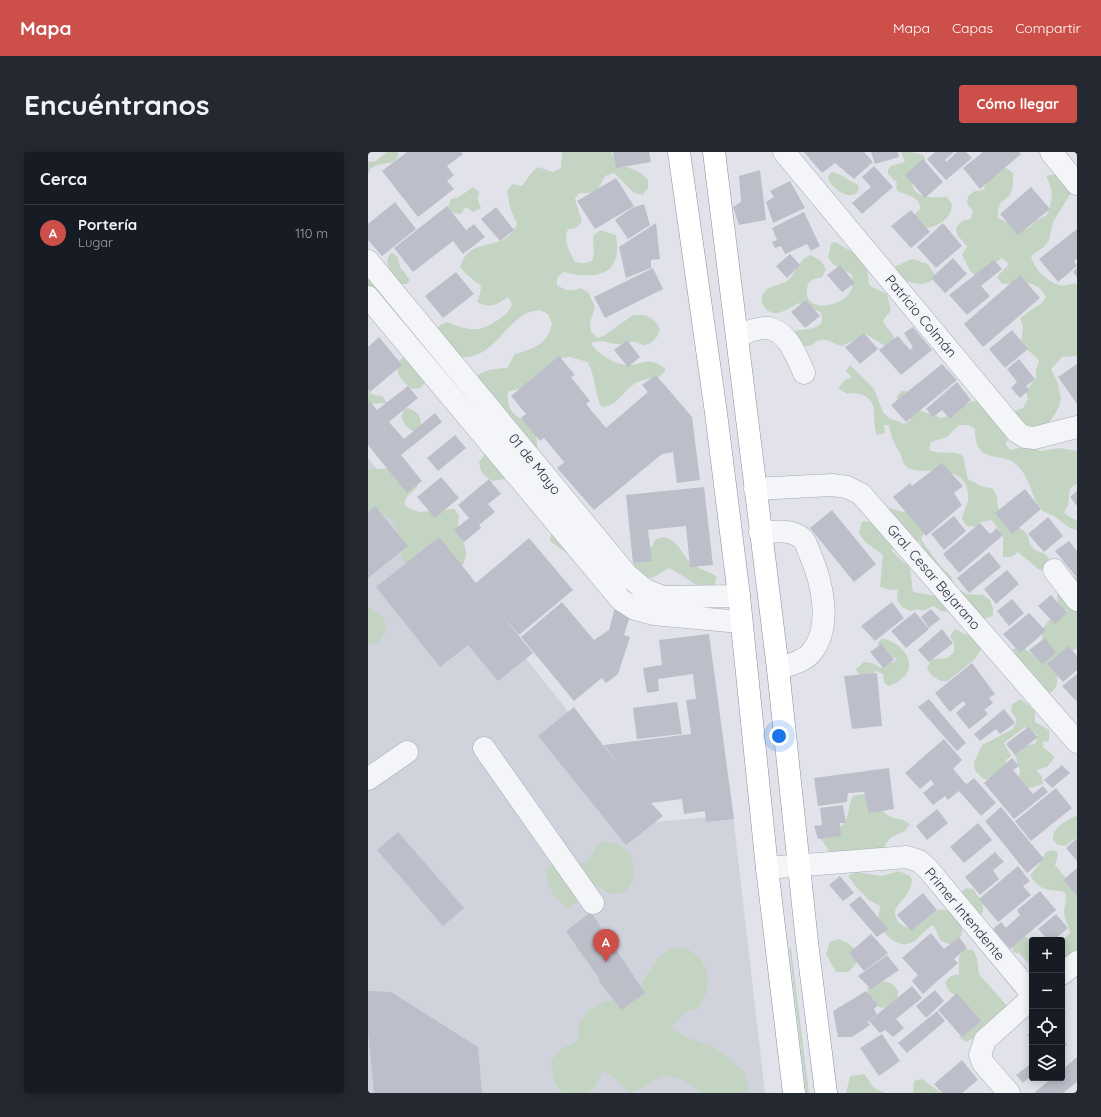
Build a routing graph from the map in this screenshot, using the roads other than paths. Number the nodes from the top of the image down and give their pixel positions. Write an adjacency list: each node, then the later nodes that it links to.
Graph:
1 (679, 152): 14 (highway)
2 (714, 152): 8 (highway)
3 (784, 152): 10 (street, Patricio Colmán)
4 (1051, 152): 5 (street)
5 (1077, 184)
6 (368, 261): 14 (street, 01 de Mayo)
7 (368, 297): 16 (street, 01 de Mayo)
8 (737, 335): 9 (street); 11 (highway)
9 (804, 373)
10 (1077, 427)
11 (755, 489): 12 (highway); 18 (street, Gral. Cesar Bejarano)
12 (760, 532): 17 (highway); 17 (street)
13 (1054, 570): 15 (street)
14 (739, 596): 16 (highway)
15 (1077, 600)
16 (740, 622): 23 (highway)
17 (778, 669): 22 (highway)
18 (1077, 742)
19 (484, 748): 24 (street)
20 (407, 752): 21 (street)
21 (368, 779)
22 (799, 865): 23 (street, Primer Intendente); 27 (street, Primer Intendente); 30 (highway)
23 (767, 868): 29 (highway)
24 (593, 903)
25 (1077, 962): 26 (street)
26 (1063, 973)
27 (1029, 990)
28 (1029, 1001): 31 (street)
29 (794, 1093)
30 (826, 1093)
31 (1009, 1093)

